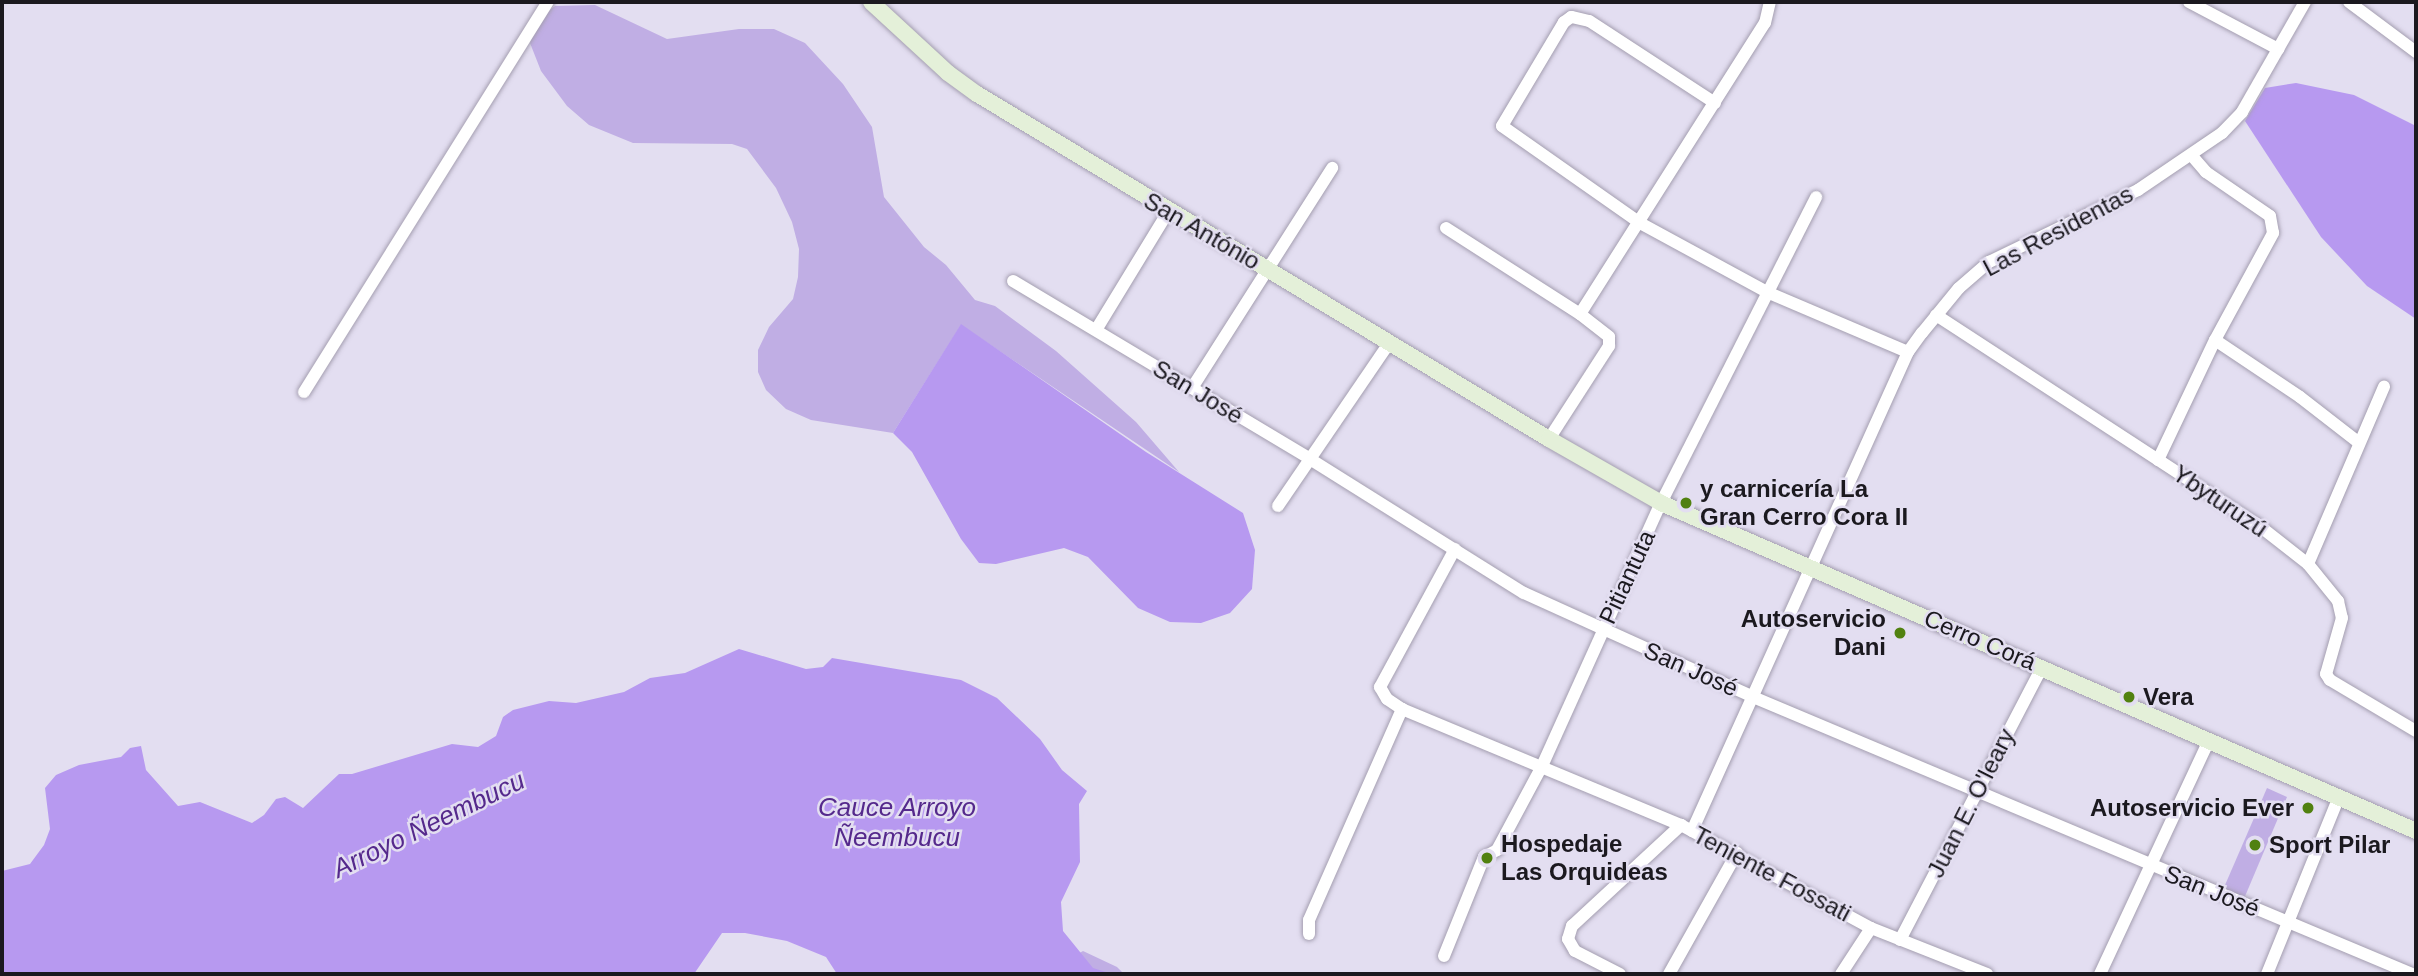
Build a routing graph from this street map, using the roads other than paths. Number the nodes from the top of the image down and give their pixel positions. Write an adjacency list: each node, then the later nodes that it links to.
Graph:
1 (548, 2): 27 (street)
2 (871, 2): 13 (street, San António)
3 (1770, 2): 9 (street)
4 (2189, 2): 7 (street)
5 (2305, 2): 7 (street, Las Residentas)
6 (2349, 2): 8 (street)
7 (2278, 49): 10 (street, Las Residentas)
8 (2416, 52)
9 (1715, 103): 14 (street); 14 (street)
10 (2192, 156): 20 (street, Las Residentas); 22 (street)
11 (1332, 168): 16 (street)
12 (1816, 197): 18 (street, Pitiantuta)
13 (1168, 212): 16 (street, San António); 21 (street)
14 (1640, 223): 18 (street); 19 (street)
15 (1446, 228): 19 (street)
16 (1269, 270): 23 (street, San António); 26 (street)
17 (1013, 281): 21 (street, San José)
18 (1767, 292): 24 (street); 32 (street, Pitiantuta)
19 (1580, 314): 28 (street)
20 (1936, 315): 24 (street, Las Residentas); 31 (street, Ybyturuzú)
21 (1096, 330): 26 (street, San José)
22 (2215, 340): 29 (street); 31 (street)
23 (1390, 342): 28 (street, San António); 30 (street)
24 (1908, 352): 36 (street, Las Residentas)
25 (2384, 387): 29 (street)
26 (1192, 388): 30 (street, San José)
27 (304, 392)
28 (1549, 439): 32 (street, Cerro Corá)
29 (2358, 442): 35 (street)
30 (1310, 459): 33 (street); 34 (street, San José)
31 (2158, 460): 35 (street, Ybyturuzú)
32 (1661, 503): 36 (street, Cerro Corá); 37 (street, Pitiantuta)
33 (1278, 506)
34 (1455, 548): 37 (street, San José); 40 (street)
35 (2308, 564): 41 (street, Ybyturuzú)
36 (1811, 568): 38 (street, Cerro Corá); 39 (street, Las Residentas)
37 (1603, 629): 39 (street, San José); 43 (street, Pitiantuta)
38 (2042, 667): 42 (street, Cerro Corá); 44 (street, Juan E. O'leary)
39 (1753, 697): 44 (street, San José); 46 (street, Las Residentas)
40 (1402, 709): 43 (street, Teniente Fossati); 52 (street)
41 (2416, 732)
42 (2209, 740): 45 (street, Cerro Corá); 49 (street)
43 (1542, 766): 46 (street, Teniente Fossati); 54 (street, Pitiantuta)
44 (1977, 793): 49 (street, San José); 53 (street, Juan E. O'leary)
45 (2339, 797): 47 (street, Cerro Corá); 50 (street)
46 (1687, 828): 48 (street, Teniente Fossati); 55 (street)
47 (2416, 831)
48 (1737, 853): 51 (street, Teniente Fossati); 56 (street)
49 (2150, 866): 50 (street, San José); 59 (street)
50 (2288, 922): 60 (street); 61 (street, San José)
51 (1871, 928): 53 (street, Teniente Fossati); 57 (street)
52 (1309, 934)
53 (1900, 940): 58 (street, Teniente Fossati)
54 (1444, 956)
55 (1620, 974)
56 (1669, 974)
57 (1841, 974)
58 (1987, 974)
59 (2100, 974)
60 (2267, 974)
61 (2412, 974)

